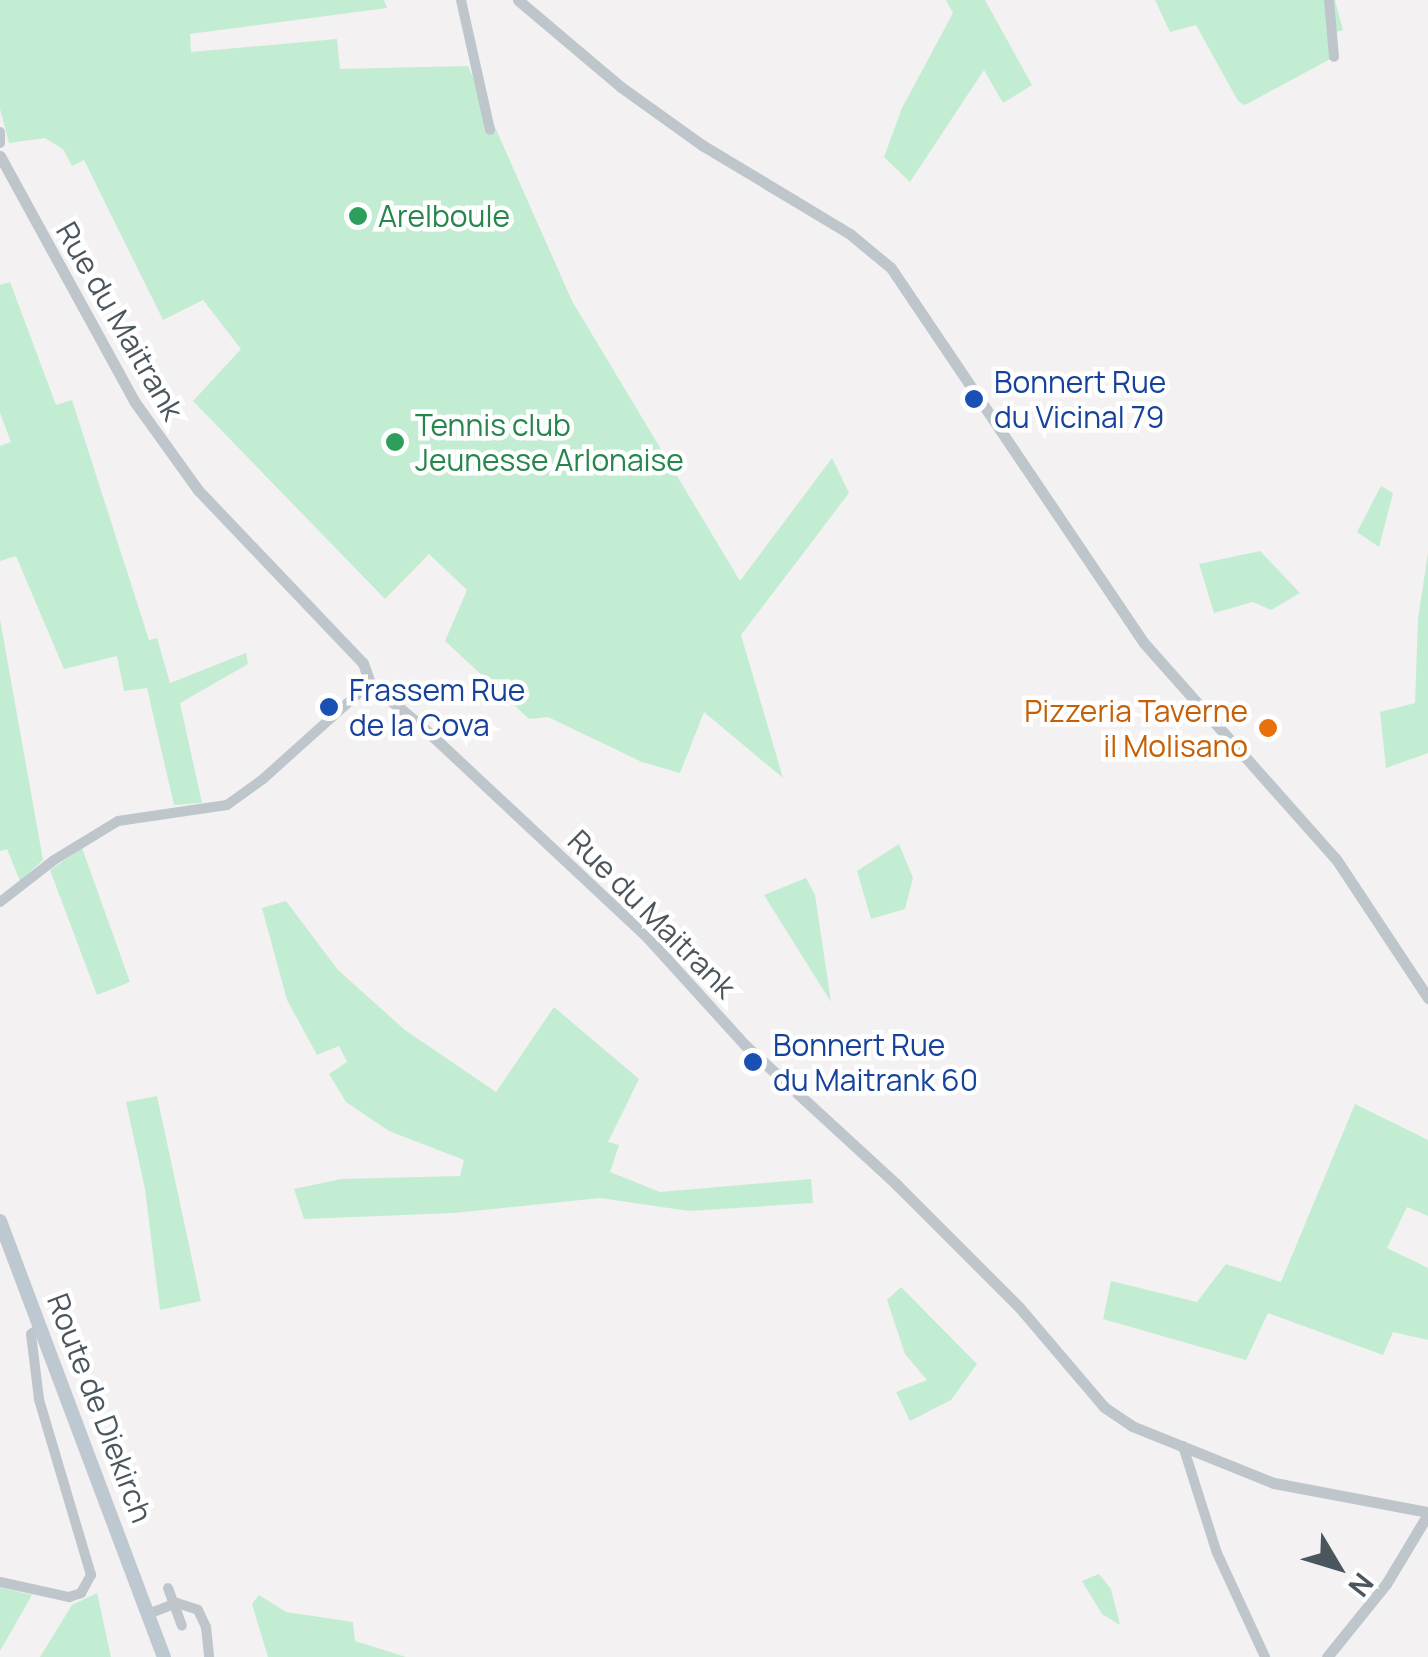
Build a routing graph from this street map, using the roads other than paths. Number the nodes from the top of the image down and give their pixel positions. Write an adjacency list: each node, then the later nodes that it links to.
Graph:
1 (461, 0): 5 (street)
2 (518, 0): 11 (street)
3 (1328, 0): 4 (street)
4 (1334, 56)
5 (490, 130)
6 (0, 132): 7 (street)
7 (0, 142)
8 (0, 156): 9 (street, Rue du Maitrank)
9 (370, 683): 10 (street); 14 (street, Rue du Maitrank)
10 (0, 902)
11 (1428, 998)
12 (0, 1221): 13 (main road, Route de Diekirch)
13 (40, 1328): 16 (street); 19 (main road, Route de Diekirch)
14 (1182, 1446): 15 (street, Rue du Maitrank); 23 (street)
15 (1428, 1513): 24 (street)
16 (0, 1582)
17 (168, 1588): 18 (street)
18 (172, 1604): 19 (street); 20 (street); 22 (street)
19 (148, 1614): 21 (main road, Route de Diekirch)
20 (182, 1626)
21 (164, 1657)
22 (208, 1657)
23 (1266, 1657)
24 (1327, 1657)

